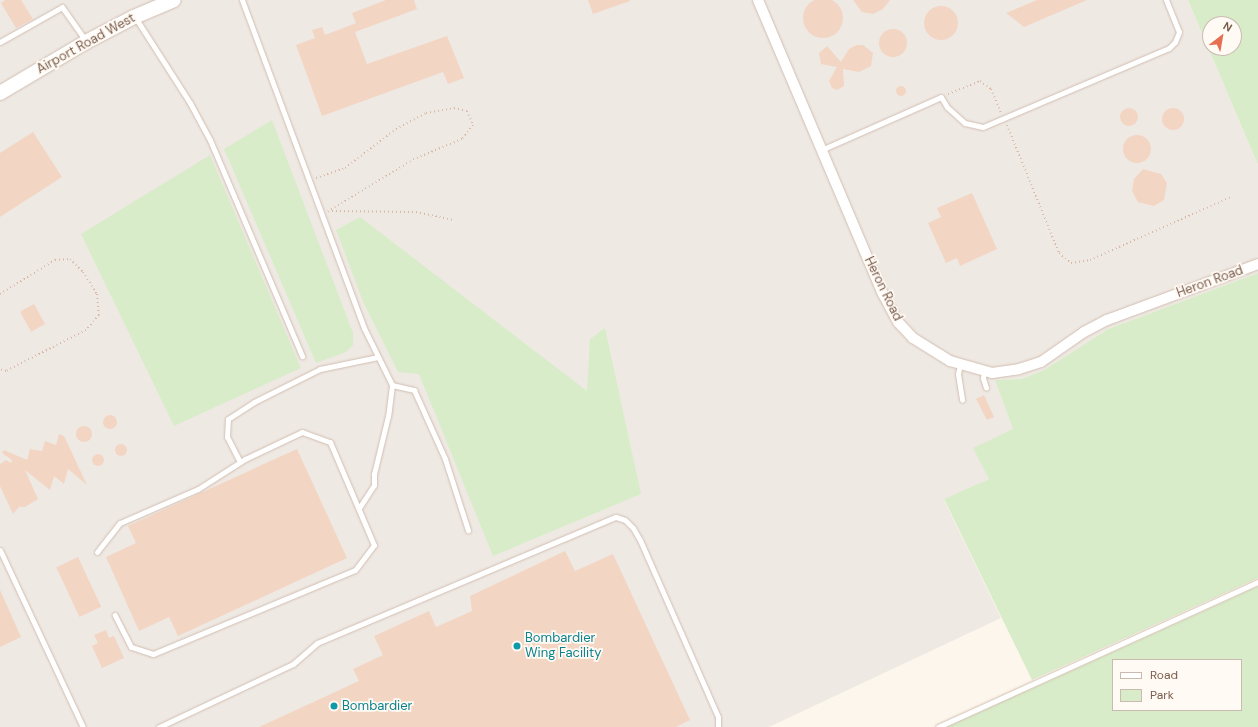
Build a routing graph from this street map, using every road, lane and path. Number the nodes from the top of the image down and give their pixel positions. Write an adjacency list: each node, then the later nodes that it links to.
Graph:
1 (174, 0): 5 (street, Airport Road West)
2 (242, 0): 12 (lane)
3 (758, 0): 11 (street, Heron Road)
4 (1166, 0): 10 (lane)
5 (134, 16): 7 (street, Airport Road West); 19 (lane)
6 (0, 42): 7 (lane)
7 (86, 42): 8 (street, Airport Road West)
8 (0, 93)
9 (941, 97): 10 (lane); 10 (path); 11 (lane)
10 (1004, 119): 13 (path)
11 (821, 150): 21 (street, Heron Road)
12 (309, 181): 14 (path); 15 (lane)
13 (1231, 197)
14 (331, 211): 15 (path); 16 (path)
15 (322, 214): 20 (lane)
16 (454, 220)
17 (1258, 264): 23 (street, Heron Road)
18 (0, 294): 22 (path)
19 (302, 356)
20 (378, 357): 24 (lane); 27 (lane)
21 (960, 365): 23 (street, Heron Road); 26 (lane)
22 (0, 369)
23 (984, 371): 25 (lane)
24 (392, 385): 28 (lane); 29 (lane)
25 (986, 388)
26 (962, 400)
27 (240, 462): 28 (lane); 31 (lane)
28 (359, 508): 33 (lane)
29 (468, 530)
30 (0, 550): 34 (lane)
31 (97, 552)
32 (1258, 582): 37 (lane)
33 (115, 615)
34 (84, 727)
35 (159, 727): 36 (lane)
36 (718, 727)
37 (938, 727)

